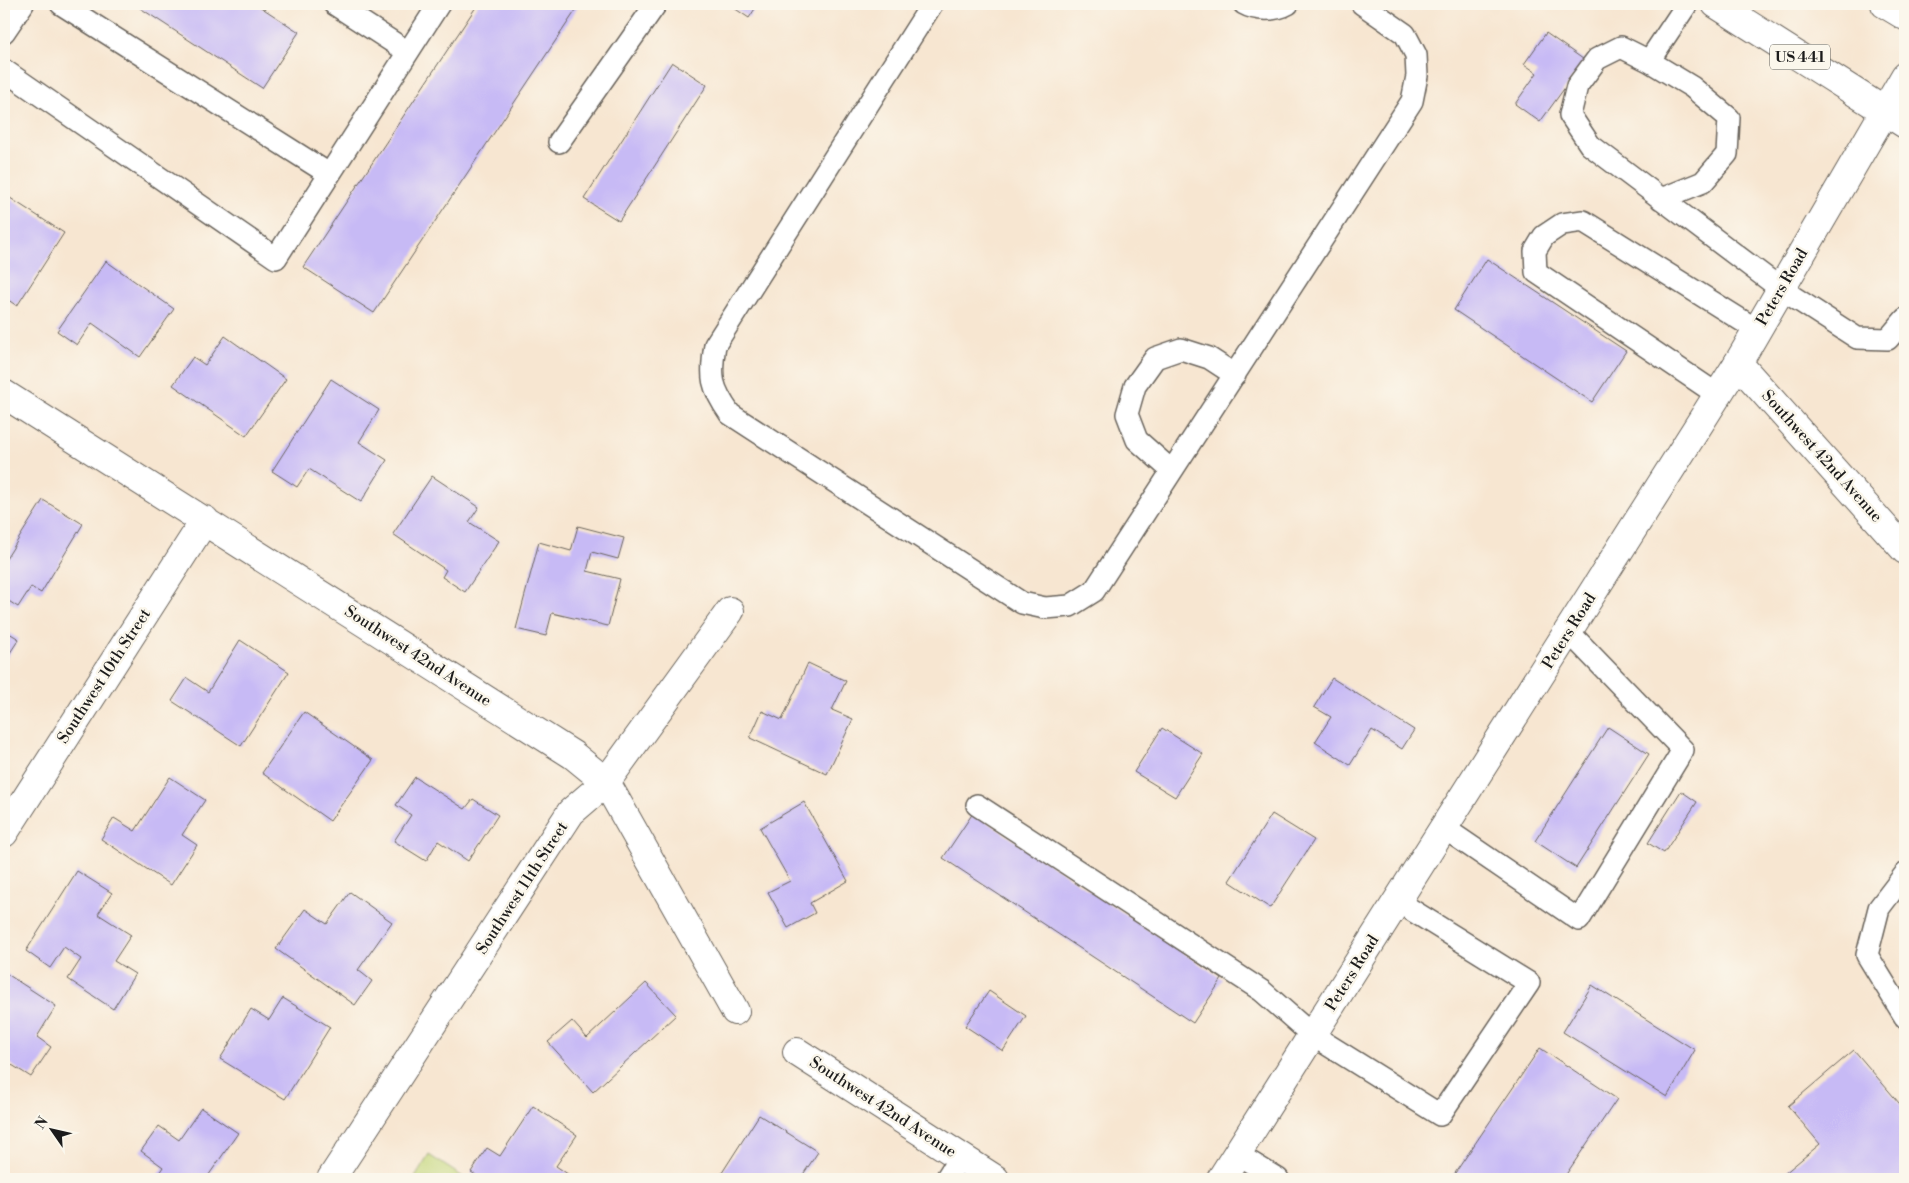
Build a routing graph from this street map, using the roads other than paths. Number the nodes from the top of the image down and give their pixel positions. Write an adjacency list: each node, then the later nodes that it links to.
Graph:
1 (23, 4): 14 (lane)
2 (61, 4): 21 (lane)
3 (334, 4): 15 (lane)
4 (439, 4): 15 (lane)
5 (656, 4): 20 (lane)
6 (932, 4): 30 (lane)
7 (1244, 4): 8 (lane)
8 (1288, 4)
9 (1362, 4): 27 (lane)
10 (1687, 4): 16 (lane)
11 (1716, 4): 19 (street, US 441)
12 (1885, 4): 13 (street)
13 (1905, 16)
14 (4, 32)
15 (408, 52): 21 (lane)
16 (1649, 61): 22 (lane); 22 (lane)
17 (4, 70): 21 (lane)
18 (1905, 76): 19 (street, Peters Road)
19 (1894, 118): 23 (street, Peters Road)
20 (560, 142)
21 (330, 174)
22 (1661, 199): 23 (lane)
23 (1781, 289): 24 (lane); 25 (street, Peters Road)
24 (1905, 319)
25 (1757, 330): 26 (street, Peters Road); 29 (lane)
26 (1738, 362): 29 (street, Peters Road); 32 (street, Southwest 42nd Avenue)
27 (1235, 375): 30 (lane); 30 (lane)
28 (4, 394): 31 (street, Southwest 42nd Avenue)
29 (1718, 395): 34 (street, Peters Road)
30 (1172, 470)
31 (205, 520): 35 (street, Southwest 42nd Avenue); 38 (street, Southwest 10th Street)
32 (1905, 550)
33 (730, 612): 35 (street, Southwest 11th Street)
34 (1568, 632): 37 (street, Peters Road); 37 (lane)
35 (606, 782): 41 (street, Southwest 42nd Avenue); 47 (street, Southwest 11th Street)
36 (977, 805): 43 (lane)
37 (1444, 828): 40 (street, Peters Road)
38 (4, 833)
39 (1905, 874): 42 (lane)
40 (1397, 901): 43 (street, Peters Road); 43 (lane)
41 (735, 1011)
42 (1905, 1017)
43 (1312, 1035): 45 (street, Peters Road)
44 (797, 1052): 46 (street, Southwest 42nd Avenue)
45 (1237, 1154): 49 (street, Peters Road); 50 (lane)
46 (953, 1168): 48 (street, Southwest 42nd Avenue)
47 (332, 1179)
48 (994, 1179)
49 (1221, 1179)
50 (1278, 1179)

